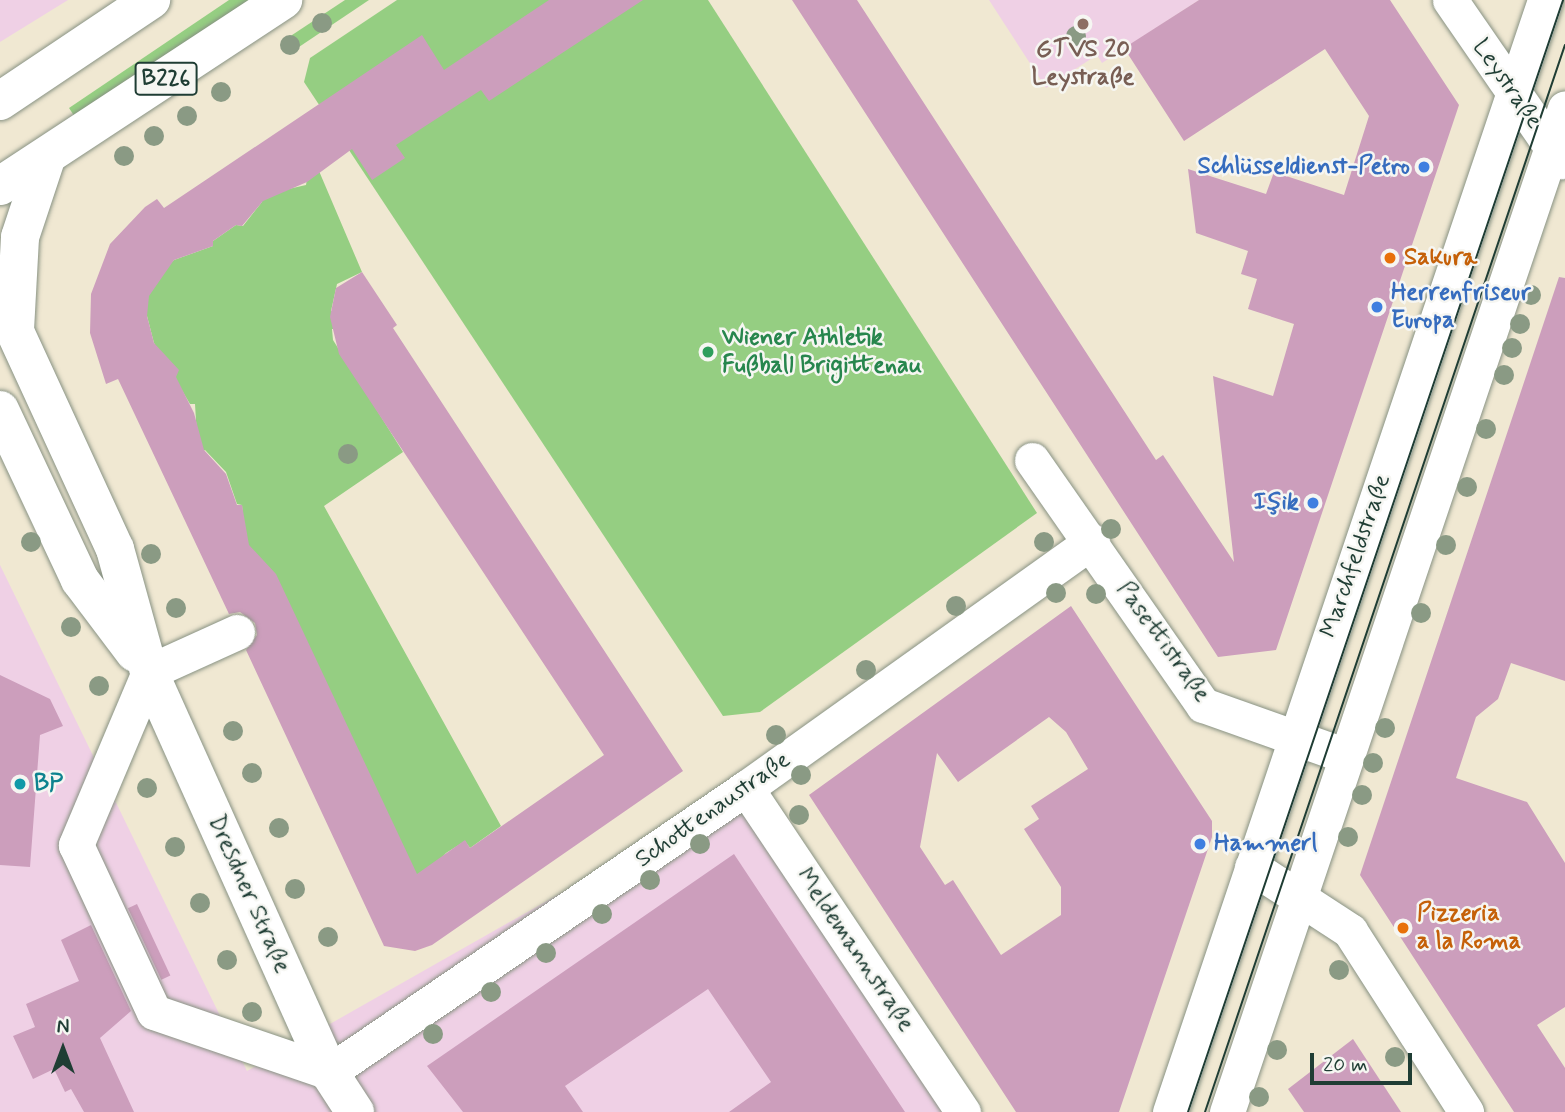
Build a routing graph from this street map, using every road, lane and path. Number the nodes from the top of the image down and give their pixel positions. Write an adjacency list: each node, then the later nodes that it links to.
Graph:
1 (151, 0): 5 (main road)
2 (283, 0): 9 (main road, B226)
3 (1450, 0): 6 (street, Leystraße)
4 (1545, 0): 6 (street, Marchfeldstraße)
5 (16, 82): 7 (main road)
6 (1515, 96): 10 (street, Leystraße); 18 (street, Marchfeldstraße)
7 (0, 102)
8 (1565, 108): 10 (street)
9 (47, 156): 11 (main road, B226); 12 (main road)
10 (1558, 157): 19 (street)
11 (0, 187)
12 (7, 315): 17 (main road, Dresdner Straße)
13 (0, 410): 17 (main road, Dresdner Straße)
14 (1032, 460): 15 (street, Pasettistraße)
15 (1092, 541): 18 (street, Pasettistraße); 20 (street, Schottenaustraße)
16 (237, 632): 17 (street)
17 (149, 672): 23 (main road, Dresdner Straße); 23 (street)
18 (1294, 738): 19 (street, Pasettistraße); 21 (street, Marchfeldstraße)
19 (1346, 756): 22 (street)
20 (746, 788): 23 (street, Schottenaustraße); 25 (street, Meldemannstraße)
21 (1252, 867): 22 (street); 26 (street, Marchfeldstraße)
22 (1298, 899): 27 (street); 28 (street)
23 (329, 1072): 24 (main road, Dresdner Straße)
24 (355, 1112)
25 (963, 1112)
26 (1170, 1112)
27 (1227, 1112)
28 (1466, 1112)

